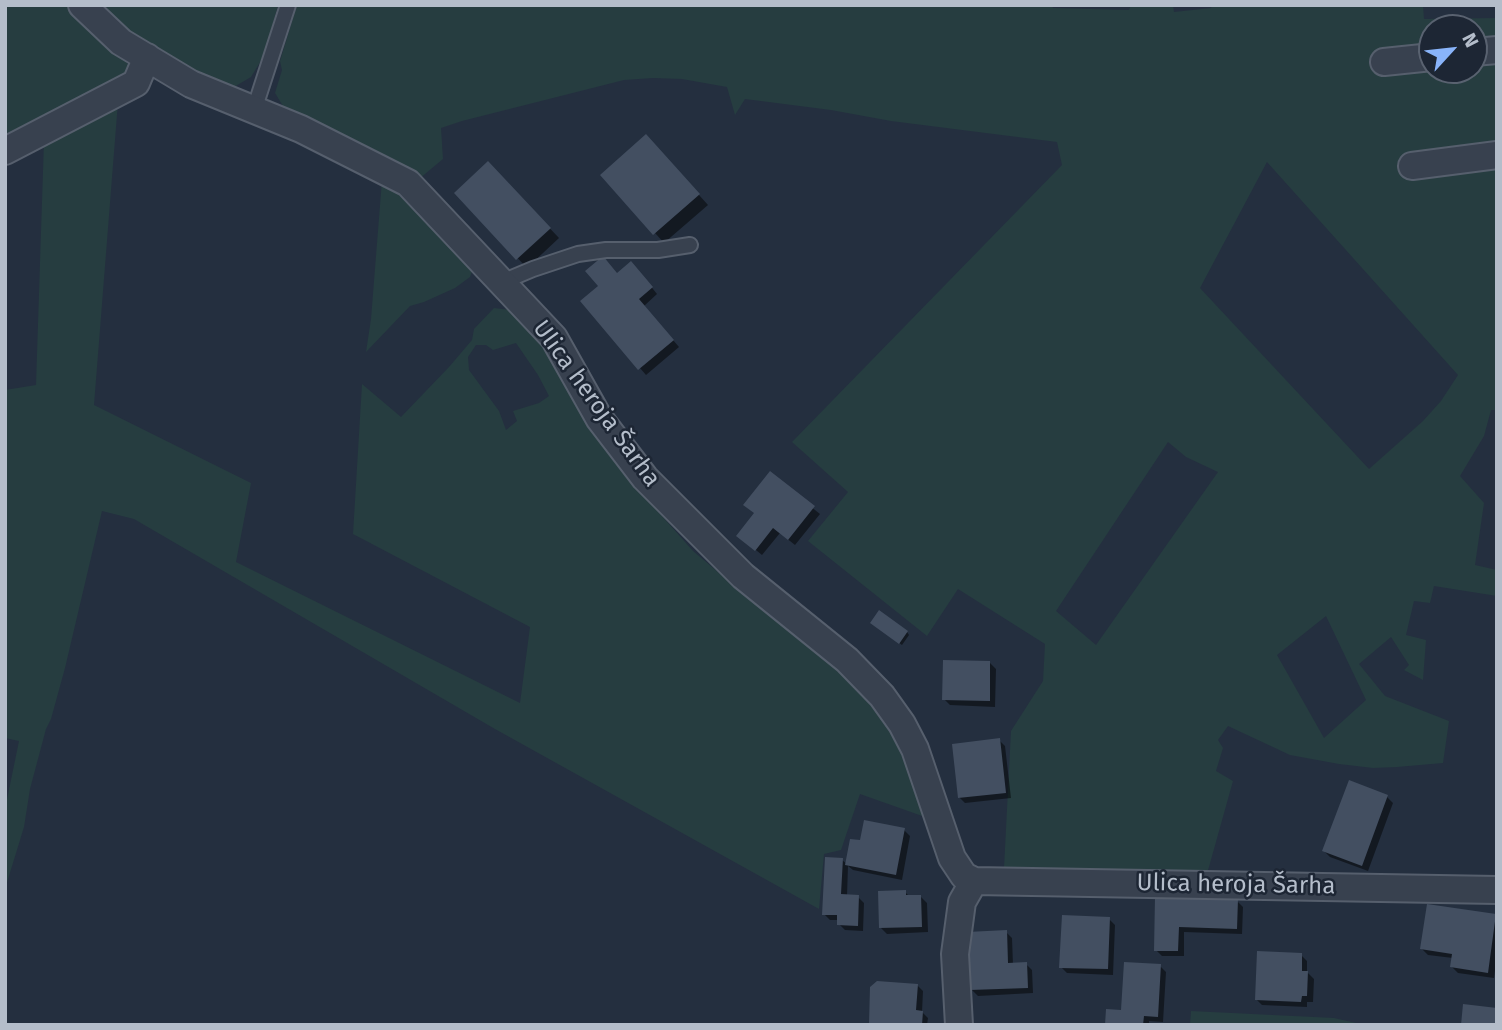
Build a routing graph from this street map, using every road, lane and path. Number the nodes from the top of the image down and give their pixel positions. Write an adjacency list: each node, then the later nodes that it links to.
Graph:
1 (82, 5): 3 (street, Ulica heroja Šarha)
2 (288, 5): 6 (lane)
3 (147, 57): 6 (street, Ulica heroja Šarha); 7 (street)
4 (1418, 58): 5 (street)
5 (1384, 62)
6 (254, 110): 11 (street, Ulica heroja Šarha)
7 (5, 151)
8 (1497, 155): 9 (street)
9 (1412, 166)
10 (690, 245): 11 (lane)
11 (502, 282): 12 (street, Ulica heroja Šarha)
12 (974, 881): 13 (street, Ulica heroja Šarha); 14 (street)
13 (1497, 890)
14 (959, 1025)

